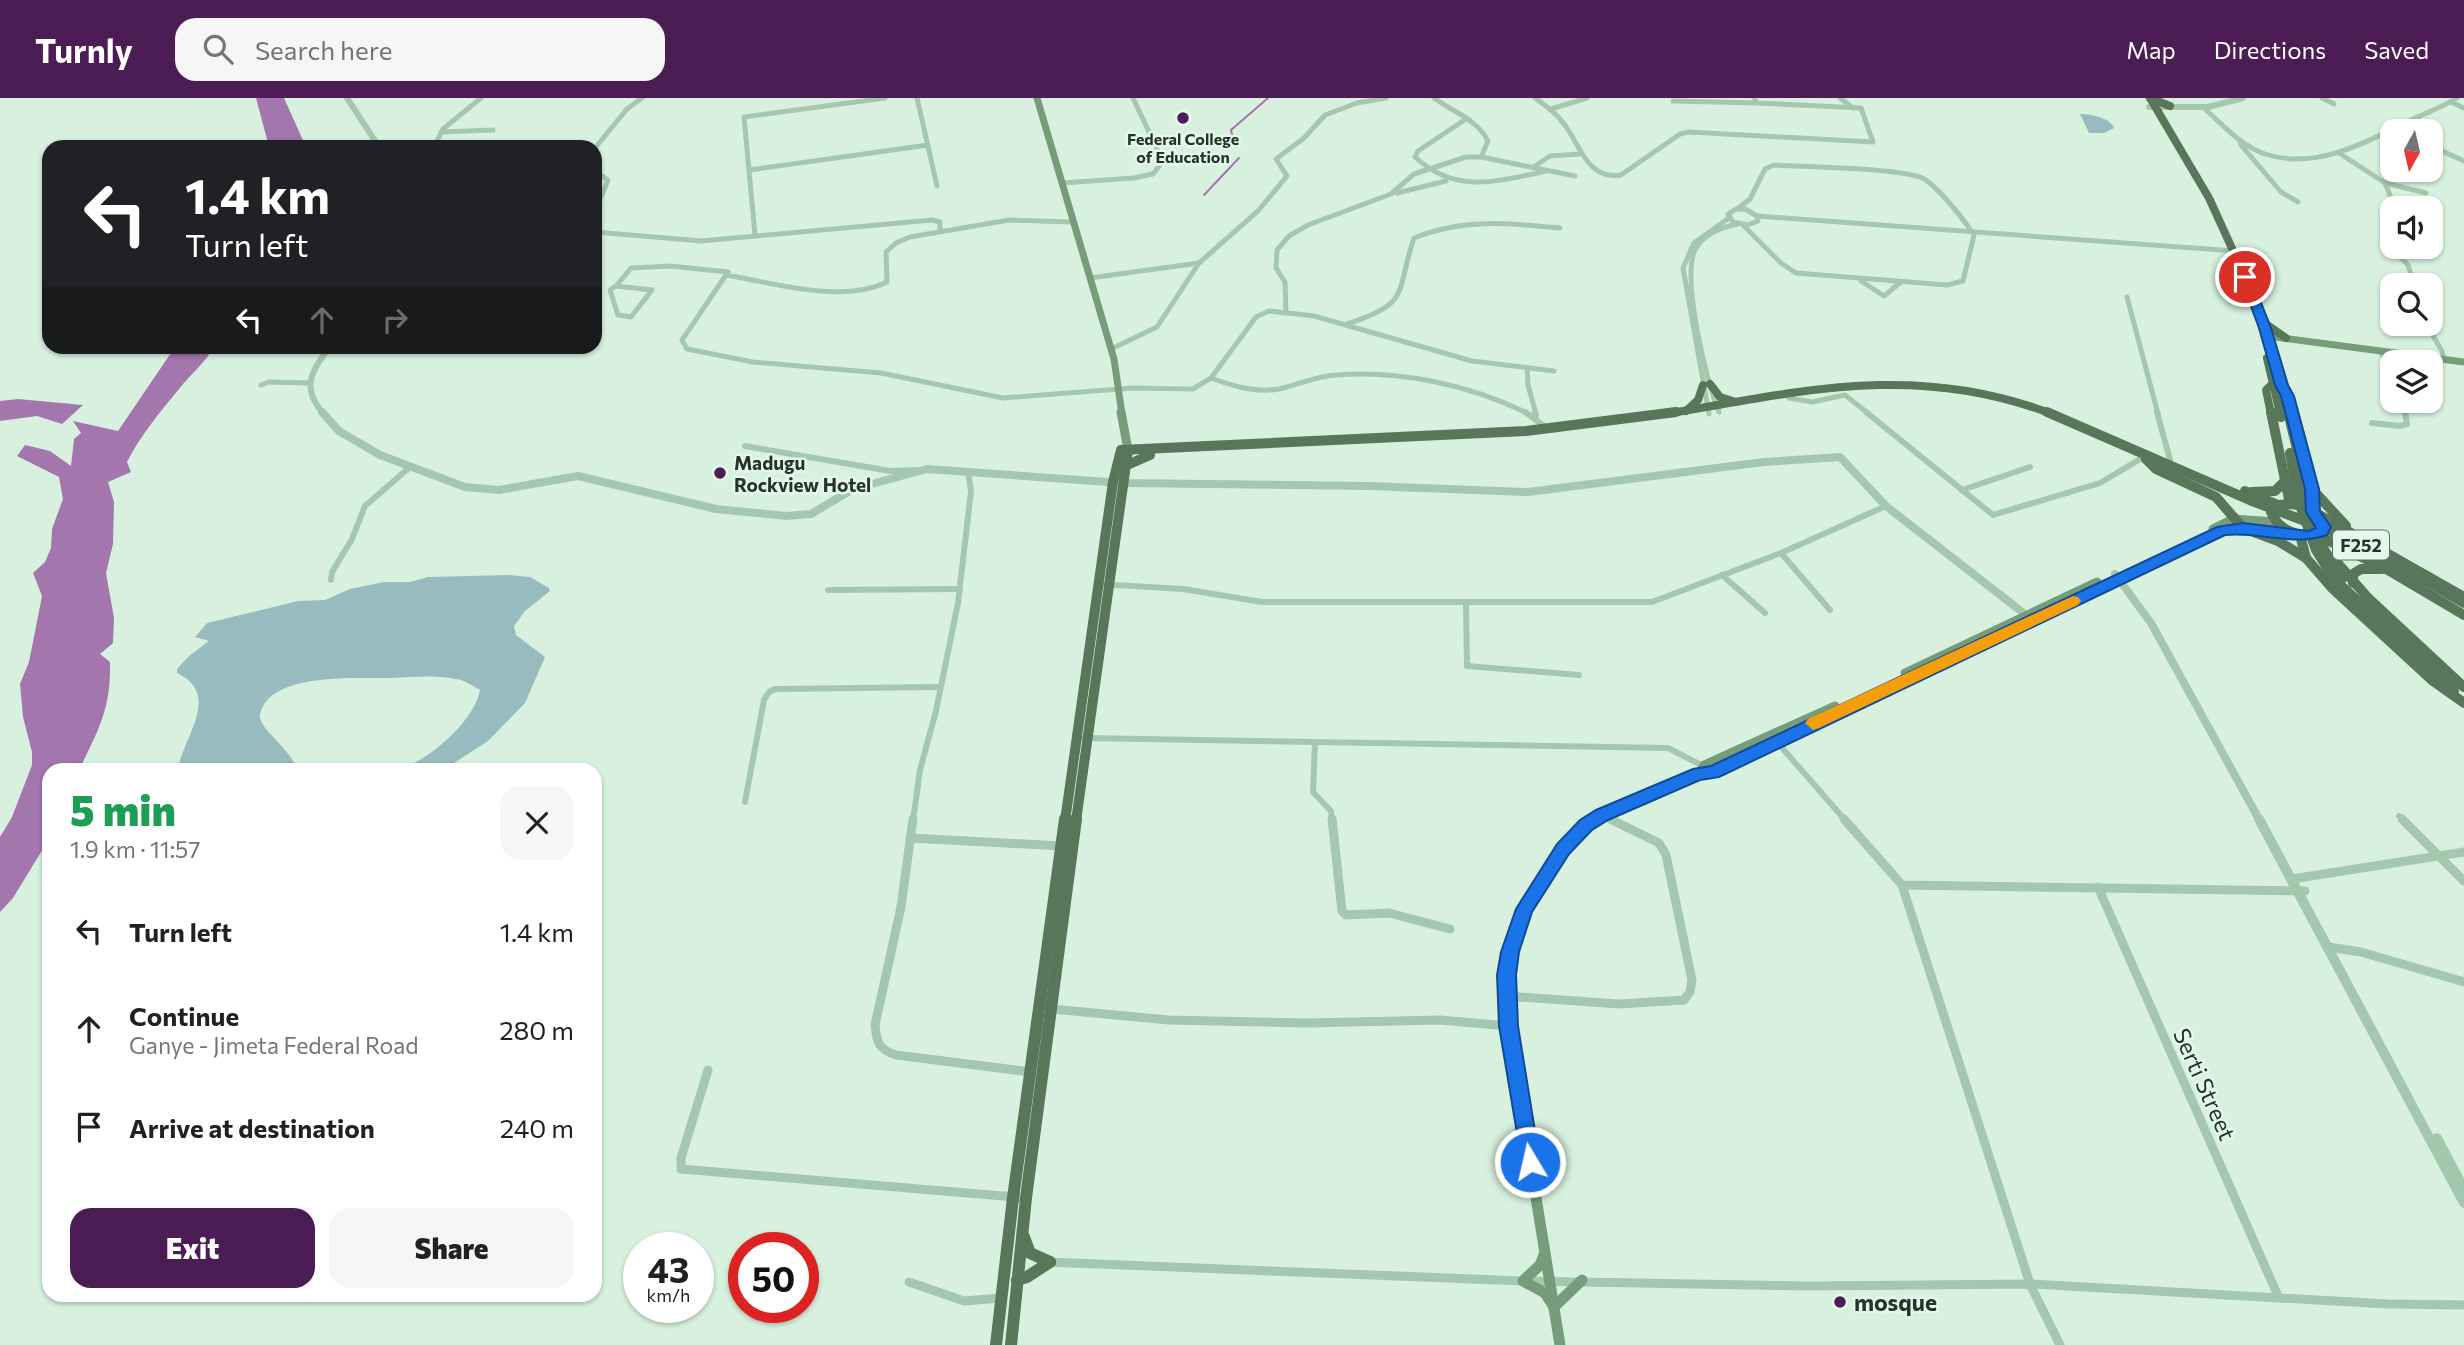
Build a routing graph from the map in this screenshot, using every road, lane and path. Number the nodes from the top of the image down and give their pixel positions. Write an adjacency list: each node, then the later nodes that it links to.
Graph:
1 (347, 98): 35 (street)
2 (481, 98): 32 (street)
3 (642, 98): 37 (street)
4 (831, 98): 22 (street)
5 (885, 98): 22 (street)
6 (917, 98): 38 (street)
7 (1037, 98): 51 (main road)
8 (1133, 98): 51 (street)
9 (1386, 98): 73 (street)
10 (1434, 98): 29 (street)
11 (1535, 98): 26 (street)
12 (1587, 98): 26 (street)
13 (1840, 98): 23 (street)
14 (2241, 98): 27 (street)
15 (2322, 98): 21 (street)
16 (2457, 98): 19 (street)
17 (1672, 101): 18 (street)
18 (1755, 101): 23 (street)
19 (2451, 102): 25 (street); 30 (street)
20 (2150, 103): 24 (main road); 28 (main road, F252); 72 (main road, F252)
21 (2334, 104)
22 (829, 106): 46 (street)
23 (1853, 107): 41 (street)
24 (2173, 107): 27 (street); 28 (main road)
25 (2464, 108)
26 (1551, 109): 41 (street)
27 (2205, 109): 34 (street)
28 (2161, 117): 72 (main road, F252)
29 (1466, 119): 42 (street); 45 (street)
30 (2414, 119)
31 (493, 130): 32 (street)
32 (442, 132): 36 (street)
33 (2380, 134): 40 (street)
34 (2240, 139): 40 (street); 59 (street)
35 (374, 140)
36 (438, 140)
37 (601, 140)
38 (928, 145): 46 (street); 53 (street)
39 (2443, 151): 43 (street)
40 (2339, 153): 52 (street)
41 (1580, 154): 44 (street)
42 (1481, 157): 44 (street); 45 (street)
43 (2464, 161)
44 (1535, 166): 47 (street)
45 (1427, 169): 50 (street); 55 (street)
46 (749, 170): 71 (street)
47 (1552, 170): 49 (street); 50 (street)
48 (602, 173): 56 (street)
49 (1576, 176)
50 (1451, 181): 55 (street)
51 (1062, 183): 63 (main road)
52 (2385, 183): 54 (street); 57 (street)
53 (937, 186)
54 (2426, 193)
55 (1391, 194): 80 (street)
56 (602, 195)
57 (2390, 196)
58 (1750, 199): 60 (street); 61 (street); 68 (street)
59 (2298, 202)
60 (1737, 209): 61 (street); 62 (street)
61 (1754, 214): 64 (street); 68 (street)
62 (1729, 218): 65 (street); 97 (street)
63 (1072, 222): 67 (street); 75 (main road)
64 (1756, 223): 65 (street); 70 (street)
65 (1740, 225): 70 (street); 97 (street)
66 (1560, 228): 82 (street)
67 (940, 230): 71 (street); 74 (street)
68 (1972, 231): 72 (street); 77 (street)
69 (602, 233): 71 (street)
70 (1755, 233): 76 (street)
71 (755, 235)
72 (2230, 249): 81 (main road, F252); 98 (main road, F252)
73 (1199, 263): 75 (street); 86 (street)
74 (726, 275): 78 (street); 99 (street)
75 (1090, 278): 86 (main road)
76 (1854, 278): 77 (street); 77 (street)
77 (1901, 282)
78 (616, 286): 78 (street)
79 (2127, 297): 113 (street)
80 (1286, 312): 82 (street); 94 (street)
81 (2263, 321): 84 (main road, F252); 85 (main road)
82 (1346, 324): 92 (street)
83 (2433, 336): 90 (street)
84 (2268, 337): 85 (main road); 88 (main road, F252)
85 (2291, 340): 87 (main road); 88 (main road)
86 (1111, 349): 99 (main road)
87 (2380, 352)
88 (2273, 353): 98 (main road, F252)
89 (324, 354): 95 (street)
90 (2444, 360): 91 (main road)
91 (2464, 362)
92 (1527, 368): 93 (street); 105 (street)
93 (1554, 371)
94 (1210, 378): 99 (street); 105 (street)
95 (309, 383): 96 (street); 115 (street)
96 (261, 385)
97 (1706, 385): 101 (main road); 102 (street); 103 (main road)
98 (2277, 388): 120 (main road); 122 (main road); 127 (main road, F252)
99 (1120, 389): 110 (main road)
100 (1789, 398): 102 (main road); 112 (main road); 121 (street)
101 (1739, 402): 102 (main road); 109 (main road)
102 (1712, 410): 103 (main road); 111 (main road)
103 (1685, 411): 107 (main road)
104 (2405, 413): 106 (street)
105 (1536, 415): 107 (street)
106 (2372, 423)
107 (1548, 429): 111 (main road)
108 (745, 446): 117 (street)
109 (2130, 447): 113 (main road); 124 (main road)
110 (1124, 448): 111 (main road); 114 (main road); 119 (main road)
111 (1150, 452): 114 (main road)
112 (2144, 458): 121 (street); 124 (main road); 128 (main road)
113 (2170, 460): 123 (main road)
114 (1125, 466): 119 (main road)
115 (410, 467): 117 (street); 139 (street)
116 (2030, 467): 121 (street)
117 (927, 469): 118 (street)
118 (968, 472): 119 (street); 142 (street)
119 (1117, 482): 126 (street); 141 (main road)
120 (2284, 482): 123 (main road); 127 (main road)
121 (1962, 489)
122 (2312, 489): 127 (main road); 133 (main road)
123 (2242, 490): 125 (main road)
124 (2254, 504): 146 (main road, F252, bridge)
125 (2278, 505): 127 (main road); 129 (main road)
126 (1886, 506): 134 (street); 149 (street)
127 (2305, 508): 132 (main road, F252); 133 (main road); 153 (main road, bridge)
128 (2233, 519): 129 (main road); 130 (main road); 138 (main road)
129 (2276, 522): 131 (main road, F252)
130 (2243, 528): 131 (main road); 135 (main road); 138 (main road)
131 (2296, 534): 132 (main road, F252); 135 (main road)
132 (2315, 535): 136 (main road); 140 (main road)
133 (2356, 535): 144 (main road)
134 (1781, 553): 137 (street); 147 (street)
135 (2306, 558): 153 (main road)
136 (2388, 570): 140 (main road); 150 (main road)
137 (1722, 575): 145 (street); 148 (street)
138 (2120, 576): 149 (main road); 155 (main road); 165 (street)
139 (331, 580)
140 (2353, 583): 153 (main road)
141 (1102, 584): 145 (street); 154 (main road)
142 (960, 589): 143 (street); 152 (street)
143 (828, 590)
144 (2464, 597)
145 (1466, 602): 151 (street)
146 (2464, 606)
147 (1830, 610)
148 (1765, 613)
149 (2026, 615): 157 (main road)
150 (2464, 615)
151 (1579, 675)
152 (940, 687): 158 (street); 161 (street)
153 (2462, 694)
154 (1083, 738): 156 (street); 162 (main road); 174 (main road)
155 (1776, 741): 157 (main road); 167 (street)
156 (1315, 742): 157 (street); 170 (street)
157 (1701, 770): 159 (main road)
158 (745, 802)
159 (1602, 815): 173 (main road); 173 (street)
160 (2399, 816): 164 (street)
161 (910, 838): 162 (street); 177 (street)
162 (1062, 846): 177 (main road)
163 (2464, 852): 164 (street)
164 (2439, 857): 165 (street); 166 (street)
165 (2295, 879): 169 (street)
166 (2464, 881)
167 (1902, 885): 168 (street); 190 (street)
168 (2098, 887): 169 (street); 191 (street, Serti Street)
169 (2302, 891): 171 (street)
170 (1450, 929)
171 (2332, 947): 172 (street); 178 (street); 180 (street)
172 (2464, 982)
173 (1506, 996): 175 (main road)
174 (1051, 1009): 175 (street); 177 (main road)
175 (1508, 1026): 183 (main road)
176 (708, 1070): 179 (street)
177 (1037, 1072): 179 (main road)
178 (2464, 1189)
179 (1020, 1198): 181 (main road); 182 (main road)
180 (2464, 1203)
181 (1023, 1234): 182 (main road); 184 (main road)
182 (1014, 1253): 184 (street); 185 (main road); 192 (main road)
183 (1544, 1255): 186 (main road); 188 (main road)
184 (1050, 1262): 185 (main road); 188 (street)
185 (1017, 1280): 196 (main road)
186 (1548, 1280): 187 (street); 188 (street); 194 (main road)
187 (1582, 1280): 190 (street); 194 (main road)
188 (1523, 1281): 194 (main road)
189 (909, 1282): 192 (street)
190 (2030, 1284): 191 (street); 198 (street)
191 (2278, 1296): 193 (street)
192 (1002, 1298): 195 (main road)
193 (2464, 1305)
194 (1554, 1307): 197 (main road)
195 (996, 1345)
196 (1011, 1345)
197 (1560, 1345)
198 (2060, 1345)

